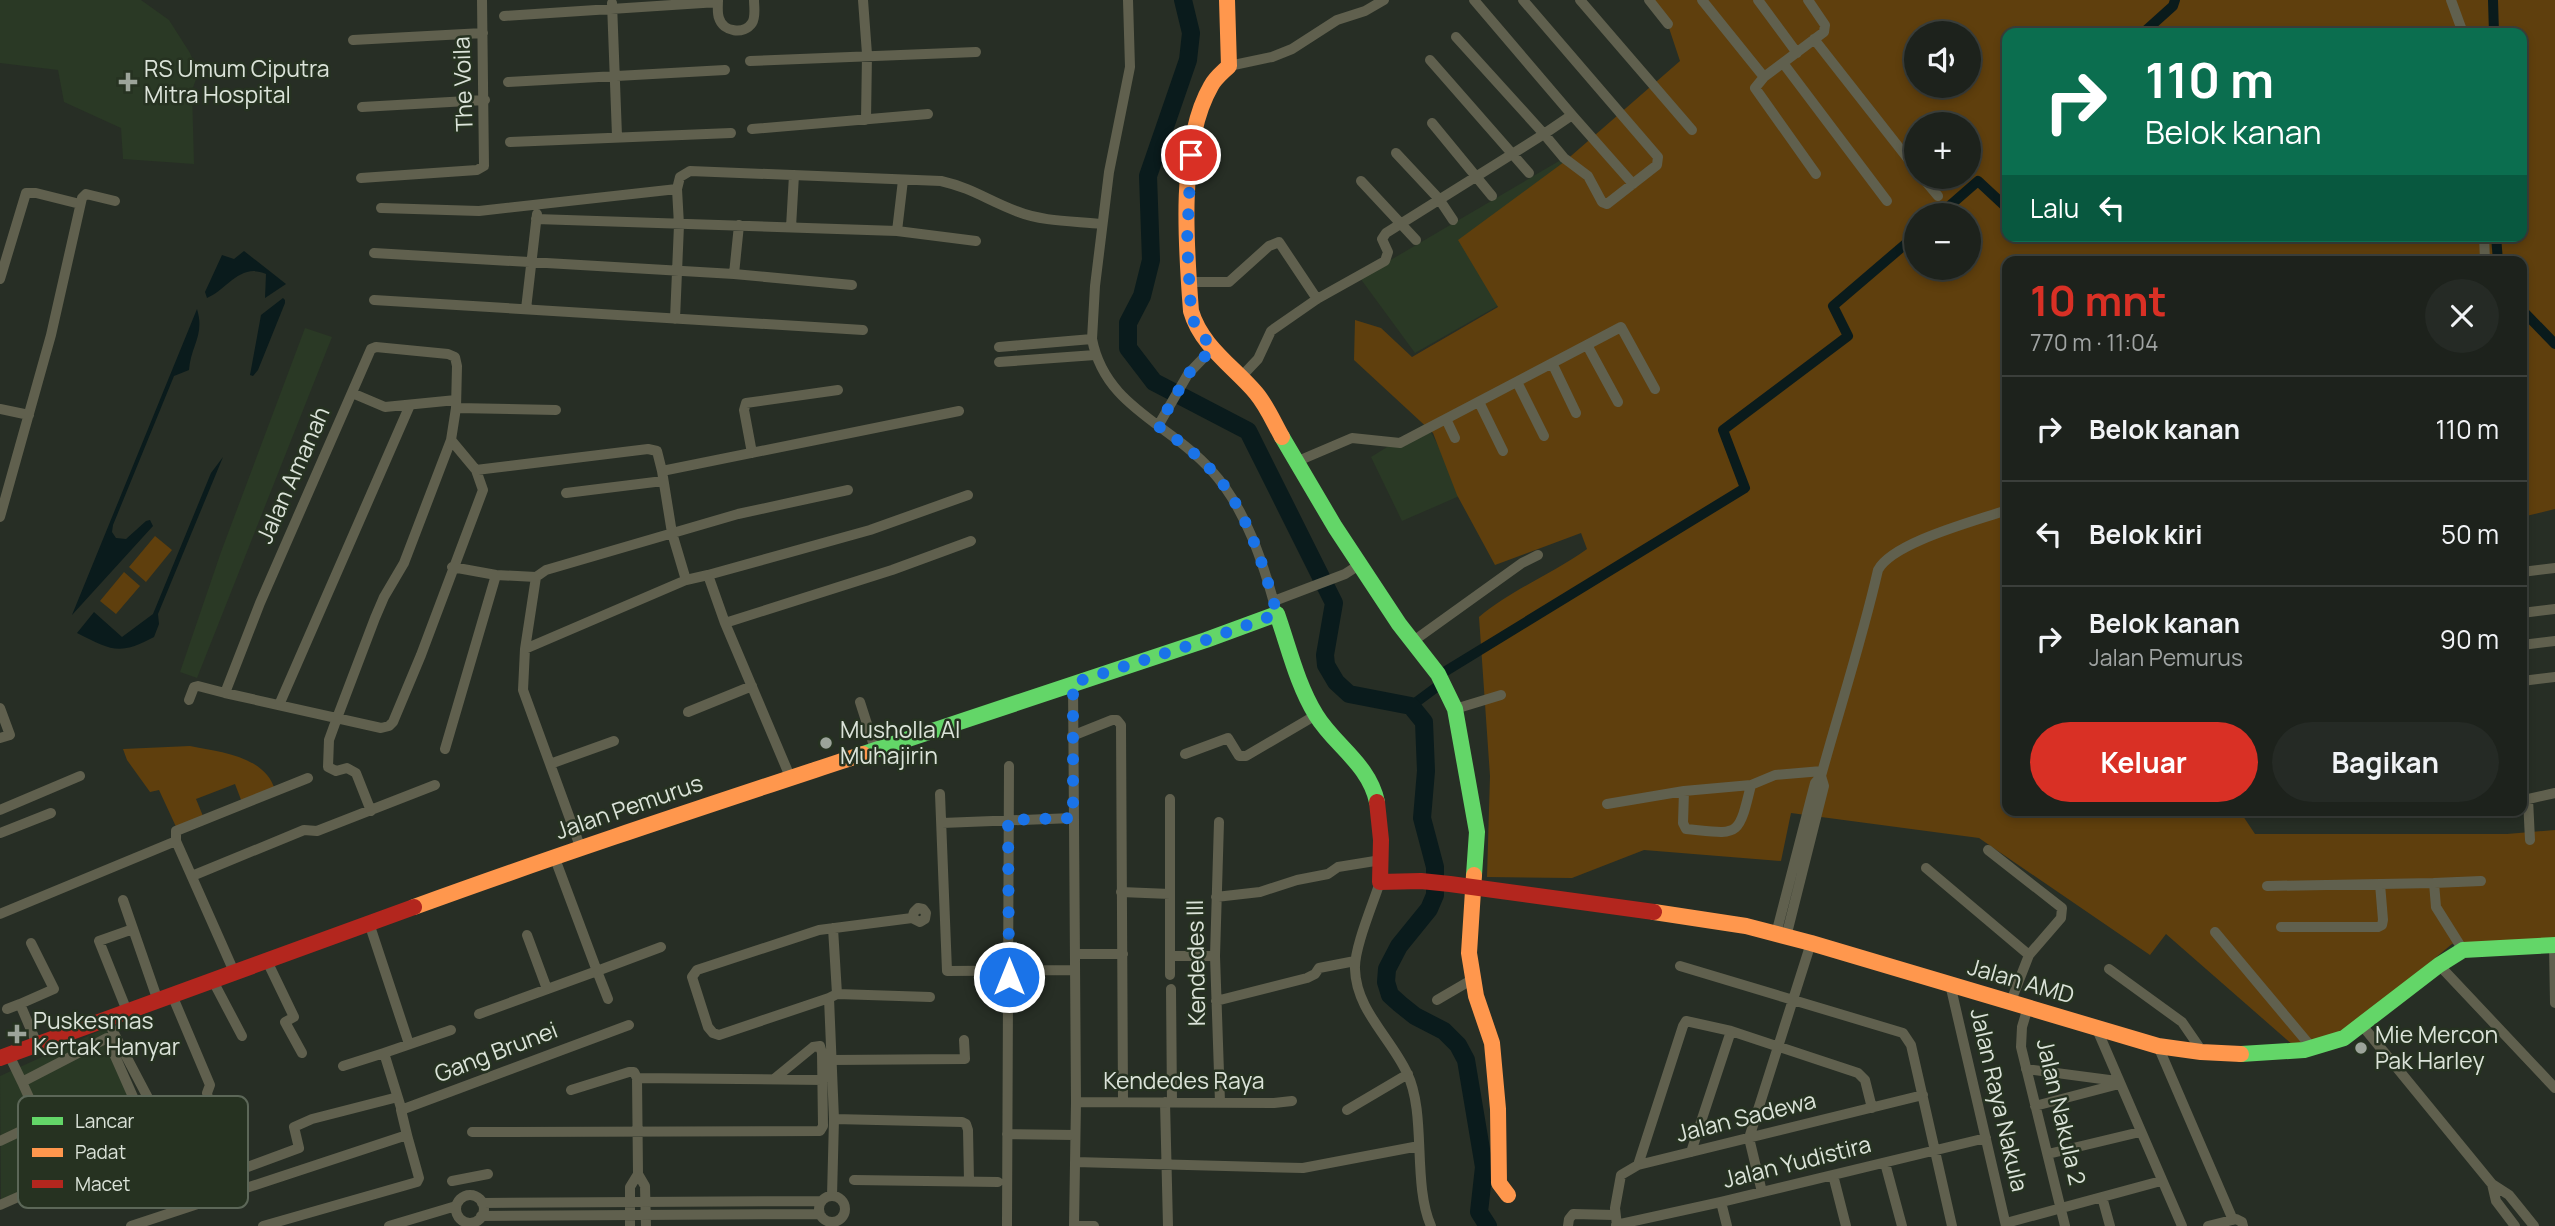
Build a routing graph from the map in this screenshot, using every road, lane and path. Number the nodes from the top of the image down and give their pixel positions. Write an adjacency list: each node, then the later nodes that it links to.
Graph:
1 (482, 0): 20 (street, The Voila)
2 (754, 0): 15 (street)
3 (863, 0): 26 (street)
4 (1128, 0): 71 (street)
5 (1227, 0): 30 (street)
6 (1384, 0): 30 (street)
7 (1475, 0): 38 (street)
8 (1523, 0): 57 (street)
9 (1580, 0): 42 (street)
10 (1648, 0): 18 (street)
11 (1702, 0): 33 (street)
12 (1758, 0): 25 (street)
13 (1808, 0): 22 (street)
14 (2451, 0): 19 (street)
15 (718, 1): 16 (street)
16 (612, 4): 17 (street); 32 (street)
17 (504, 16)
18 (1668, 24)
19 (2461, 28)
20 (483, 33): 23 (street); 35 (street, The Voila)
21 (1456, 37): 44 (street)
22 (1814, 39): 25 (street); 49 (street)
23 (354, 40)
24 (976, 52): 26 (street)
25 (1797, 53): 29 (street)
26 (867, 54): 28 (street); 39 (street)
27 (1430, 60): 48 (street)
28 (750, 61)
29 (1783, 63): 33 (street); 64 (street)
30 (1229, 66): 83 (street)
31 (725, 70): 32 (street)
32 (614, 75): 34 (street); 45 (street)
33 (1764, 77): 51 (street)
34 (508, 82)
35 (485, 100): 36 (street); 54 (street, The Voila)
36 (362, 107)
37 (928, 114): 39 (street)
38 (1573, 115): 44 (street); 57 (street)
39 (866, 120): 41 (street)
40 (1432, 123): 53 (street)
41 (752, 129)
42 (1692, 130)
43 (731, 133): 45 (street)
44 (1544, 134): 48 (street); 57 (street)
45 (617, 136): 46 (street)
46 (510, 142)
47 (1396, 153): 62 (street)
48 (1512, 154): 50 (street); 53 (street)
49 (1904, 154)
50 (1529, 173)
51 (1816, 174)
52 (794, 175): 55 (street); 58 (street); 74 (street)
53 (1477, 176): 60 (street); 62 (street)
54 (361, 178)
55 (903, 180): 71 (street); 75 (street)
56 (1361, 181): 70 (street)
57 (1633, 184)
58 (677, 188): 65 (street); 72 (street)
59 (1932, 189): 61 (street)
60 (1492, 196)
61 (1938, 196)
62 (1439, 200): 69 (street); 70 (street)
63 (115, 201): 66 (street)
64 (1887, 201)
65 (538, 203): 67 (street); 68 (street)
66 (80, 204): 82 (street); 110 (street)
67 (381, 208)
68 (536, 219): 72 (street); 79 (street)
69 (1454, 220)
70 (1401, 223): 76 (street); 85 (street)
71 (1102, 224): 90 (street)
72 (679, 225): 73 (street); 80 (street)
73 (738, 225): 74 (street); 81 (street)
74 (791, 227): 75 (street)
75 (897, 231): 77 (street)
76 (1416, 240)
77 (976, 241)
78 (374, 253): 79 (street)
79 (530, 261): 80 (street); 87 (street)
80 (678, 272): 81 (street); 88 (street)
81 (734, 274): 84 (street)
82 (0, 279)
83 (1188, 282): 85 (street); 93 (street)
84 (852, 285)
85 (1317, 299): 97 (street)
86 (373, 300): 87 (street)
87 (526, 309): 88 (street)
88 (675, 319): 89 (street)
89 (863, 330)
90 (1092, 339): 92 (street); 94 (street)
91 (1587, 345): 96 (street); 99 (street); 103 (street)
92 (999, 347)
93 (1212, 349): 97 (street); 112 (street)
94 (1095, 355): 95 (street); 112 (street)
95 (999, 362)
96 (1552, 363): 98 (street); 109 (street)
97 (1241, 377): 118 (street)
98 (1517, 382): 102 (street); 113 (street)
99 (1655, 389)
100 (838, 390): 117 (street)
101 (352, 393): 104 (street); 105 (street, Jalan Amanah); 149 (street, Jalan Amanah)
102 (1479, 402): 111 (street); 116 (street)
103 (1618, 402)
104 (410, 404): 105 (street); 153 (street)
105 (456, 404): 107 (street); 115 (street, Jalan Amanah)
106 (0, 409): 110 (street)
107 (556, 410)
108 (959, 411): 117 (street)
109 (1576, 413)
110 (29, 415): 125 (street)
111 (1446, 419): 114 (street); 118 (street)
112 (1158, 426): 137 (street)
113 (1544, 436)
114 (1455, 438)
115 (451, 440): 119 (street); 158 (street, Jalan Amanah)
116 (1503, 451)
117 (752, 453): 120 (street)
118 (1298, 461): 131 (street)
119 (476, 470): 120 (street); 129 (street)
120 (663, 476): 122 (street); 126 (street)
121 (848, 490): 126 (street)
122 (566, 493)
123 (968, 495): 134 (street)
124 (2002, 512): 167 (street)
125 (0, 517)
126 (672, 533): 135 (street); 136 (street)
127 (971, 541): 140 (street)
128 (1538, 555): 142 (street)
129 (452, 567): 133 (street); 158 (street)
130 (2555, 568): 132 (street)
131 (1352, 570): 137 (street); 142 (street)
132 (2527, 571)
133 (496, 575): 135 (street); 162 (street)
134 (708, 575): 136 (street); 140 (street)
135 (536, 577): 144 (street)
136 (685, 580): 144 (street)
137 (1276, 607): 147 (street, Jalan Pemurus); 157 (street)
138 (2555, 609): 139 (street)
139 (2527, 612)
140 (724, 624): 148 (street)
141 (2555, 641): 143 (street)
142 (1412, 642): 155 (street)
143 (2527, 644)
144 (525, 649): 165 (street)
145 (2555, 677): 146 (street)
146 (2527, 680)
147 (1073, 683): 159 (street); 163 (street, Jalan Pemurus)
148 (752, 686): 156 (street); 170 (street)
149 (225, 693): 151 (street); 153 (street)
150 (1501, 695): 155 (street)
151 (190, 700)
152 (860, 702): 163 (street)
153 (279, 705): 158 (street)
154 (0, 708): 160 (street)
155 (1455, 709): 200 (street)
156 (688, 712)
157 (1316, 715): 164 (street); 193 (street)
158 (337, 718): 180 (street, Jalan Amanah)
159 (1072, 736): 183 (street); 202 (street)
160 (5, 737)
161 (614, 741): 165 (street)
162 (444, 749)
163 (875, 749): 170 (street, Jalan Pemurus)
164 (1185, 754)
165 (550, 764): 190 (street)
166 (1009, 766): 184 (street)
167 (1821, 774): 172 (street); 214 (street)
168 (80, 776): 179 (street)
169 (308, 778): 189 (street)
170 (791, 779): 190 (street, Jalan Pemurus)
171 (435, 785): 180 (street)
172 (1751, 785): 173 (street); 173 (street)
173 (1684, 791): 178 (street)
174 (2555, 793): 177 (street)
175 (940, 794): 186 (street)
176 (1170, 799): 203 (street)
177 (2527, 800)
178 (1607, 804)
179 (0, 810)
180 (371, 811): 195 (street)
181 (51, 813): 187 (street)
182 (2527, 816): 188 (street)
183 (1073, 818): 184 (street); 220 (street)
184 (1008, 820): 186 (street); 232 (street)
185 (1219, 822): 204 (street, Kendedes III)
186 (942, 823): 232 (street)
187 (0, 832)
188 (2530, 840)
189 (176, 841): 195 (street); 206 (street)
190 (581, 849): 192 (street, Jalan Pemurus)
191 (1988, 850): 222 (street)
192 (554, 856): 208 (street, Jalan Pemurus); 231 (street)
193 (1381, 860): 197 (street); 204 (street)
194 (1926, 868): 222 (street)
195 (192, 876): 233 (street)
196 (2481, 881): 198 (street)
197 (1380, 882): 200 (street, Jalan AMD); 226 (street)
198 (2434, 883): 199 (street); 219 (street)
199 (2380, 884): 201 (street); 210 (street)
200 (1473, 886): 214 (street, Jalan AMD); 235 (street)
201 (2267, 886)
202 (1121, 892): 203 (street); 221 (street)
203 (1170, 894): 223 (street)
204 (1216, 897): 224 (street, Kendedes III)
205 (123, 900): 211 (street)
206 (0, 914)
207 (912, 918): 209 (street)
208 (369, 923): 225 (street, Jalan Pemurus); 264 (street)
209 (833, 928): 240 (street); 240 (street)
210 (2281, 928)
211 (133, 929): 242 (street); 252 (street)
212 (2214, 932): 267 (street)
213 (527, 935): 238 (street)
214 (1781, 935): 216 (street, Jalan AMD)
215 (31, 943): 249 (street)
216 (1811, 943): 237 (street, Jalan AMD); 246 (street)
217 (2555, 945): 219 (street, Jalan AMD); 248 (street)
218 (661, 947): 231 (street)
219 (2463, 950): 227 (street, Jalan AMD)
220 (1075, 954): 221 (street); 230 (street)
221 (1123, 954): 289 (street)
222 (2029, 955): 247 (street)
223 (1170, 956): 224 (street); 234 (street)
224 (1214, 956): 245 (street, Kendedes III)
225 (267, 961): 233 (street, Jalan Pemurus); 269 (street)
226 (1355, 961): 245 (street); 275 (street)
227 (2438, 965): 255 (street, Jalan AMD); 281 (street)
228 (1680, 966): 246 (street)
229 (2109, 969): 270 (street)
230 (1074, 970): 232 (street); 290 (street)
231 (597, 971): 238 (street); 243 (street)
232 (1009, 971): 303 (street)
233 (235, 974): 236 (street, Jalan Pemurus)
234 (1170, 975)
235 (1473, 979): 244 (street); 327 (street)
236 (213, 981): 242 (street, Jalan Pemurus); 260 (street)
237 (1950, 984): 247 (street, Jalan AMD); 307 (street, Jalan Raya Nakula)
238 (547, 989): 253 (street)
239 (1171, 989): 292 (street)
240 (833, 996): 241 (street); 272 (street)
241 (930, 997)
242 (165, 998): 252 (street, Jalan Pemurus); 287 (street)
243 (608, 999)
244 (1437, 1000)
245 (1216, 1001): 293 (street, Kendedes III)
246 (1792, 1001): 265 (street); 283 (street)
247 (2011, 1002): 250 (street, Jalan AMD)
248 (2555, 1003)
249 (20, 1004): 251 (street); 263 (street)
250 (2028, 1007): 257 (street, Jalan AMD); 274 (street, Jalan Nakula 2)
251 (7, 1009)
252 (127, 1011): 254 (street, Jalan Pemurus)
253 (479, 1014)
254 (103, 1019): 261 (street); 263 (street, Jalan Pemurus); 286 (street)
255 (2361, 1024): 267 (street, Jalan AMD); 324 (street)
256 (629, 1025): 297 (street, Gang Brunei)
257 (2096, 1027): 266 (street, Jalan AMD); 280 (street)
258 (451, 1030): 264 (street)
259 (1731, 1031): 265 (street); 311 (street); 316 (street)
260 (242, 1036)
261 (107, 1038): 279 (street); 285 (street)
262 (964, 1040): 272 (street)
263 (37, 1044): 271 (street, Jalan Pemurus)
264 (408, 1044): 268 (street)
265 (1777, 1046): 295 (street); 306 (street)
266 (2158, 1046): 270 (street, Jalan AMD); 342 (street)
267 (2313, 1049): 270 (street, Jalan AMD)
268 (384, 1053): 273 (street); 297 (street)
269 (302, 1054)
270 (2204, 1054)
271 (5, 1056): 279 (street)
272 (832, 1060): 298 (street)
273 (343, 1066)
274 (2026, 1069): 280 (street); 294 (street, Jalan Nakula 2)
275 (1408, 1074): 296 (street); 309 (street)
276 (637, 1077): 277 (street); 282 (street); 301 (street)
277 (774, 1079): 278 (street); 278 (street)
278 (822, 1080): 301 (street)
279 (22, 1082): 284 (street)
280 (2118, 1082): 294 (street); 302 (street)
281 (2555, 1088)
282 (571, 1090)
283 (1923, 1095): 295 (street, Jalan Sadewa); 310 (street)
284 (28, 1096)
285 (133, 1096)
286 (146, 1096)
287 (208, 1096)
288 (394, 1098): 317 (street)
289 (1123, 1100): 290 (street, Kendedes Raya); 292 (street, Kendedes Raya)
290 (1076, 1101): 305 (street)
291 (1292, 1101): 293 (street, Kendedes Raya)
292 (1168, 1102): 293 (street, Kendedes Raya); 315 (street)
293 (1220, 1102)
294 (2035, 1106): 312 (street, Jalan Nakula 2)
295 (1872, 1108): 306 (street, Jalan Sadewa)
296 (1347, 1110)
297 (402, 1111): 304 (street)
298 (834, 1119): 321 (street); 329 (street)
299 (18, 1132): 308 (street)
300 (472, 1132): 301 (street)
301 (638, 1132): 318 (street)
302 (2140, 1132): 312 (street); 322 (street)
303 (1007, 1134): 305 (street); 352 (street)
304 (407, 1135): 325 (street); 350 (street)
305 (1076, 1135): 313 (street)
306 (1749, 1138): 311 (street, Jalan Sadewa); 326 (street)
307 (1986, 1138): 310 (street, Jalan Yudistira); 348 (street, Jalan Raya Nakula)
308 (0, 1141)
309 (1419, 1146): 315 (street); 356 (street)
310 (1935, 1151): 314 (street, Jalan Yudistira); 361 (street)
311 (1691, 1152): 316 (street, Jalan Sadewa)
312 (2048, 1154): 340 (street, Jalan Nakula 2)
313 (1075, 1162): 315 (street); 353 (street)
314 (1885, 1163): 319 (street, Jalan Yudistira); 360 (street)
315 (1166, 1164): 355 (street)
316 (1638, 1165): 346 (street)
317 (248, 1167)
318 (638, 1174): 333 (street); 334 (street)
319 (1833, 1175): 326 (street, Jalan Yudistira); 359 (street)
320 (854, 1180): 321 (street)
321 (969, 1181): 323 (street)
322 (2161, 1181): 331 (street); 364 (street)
323 (998, 1182)
324 (2493, 1184): 367 (street); 368 (street)
325 (248, 1187)
326 (1762, 1192): 335 (street, Jalan Yudistira)
327 (1508, 1195)
328 (469, 1196): 328 (street); 336 (street); 338 (street)
329 (832, 1196): 332 (street); 347 (street)
330 (18, 1197): 337 (street)
331 (2102, 1197): 340 (street); 363 (street)
332 (821, 1201): 334 (street); 341 (street)
333 (629, 1202): 334 (street); 336 (street); 343 (street)
334 (646, 1202): 344 (street)
335 (1721, 1202): 346 (street, Jalan Yudistira); 358 (street)
336 (482, 1203): 345 (street)
337 (0, 1205)
338 (456, 1206): 345 (street); 351 (street)
339 (186, 1208): 349 (street)
340 (2061, 1209): 348 (street); 362 (street, Jalan Nakula 2)
341 (820, 1214): 344 (street); 347 (street)
342 (2233, 1220): 365 (street); 366 (street)
343 (630, 1221): 344 (street); 345 (street)
344 (646, 1221)
345 (476, 1222)
346 (1616, 1222): 357 (street, Jalan Yudistira)
347 (832, 1224)
348 (2006, 1224)
349 (131, 1226)
350 (263, 1226)
351 (388, 1226)
352 (1007, 1226)
353 (1074, 1226): 354 (street)
354 (1094, 1226)
355 (1168, 1226)
356 (1431, 1226)
357 (1567, 1226)
358 (1727, 1226)
359 (1846, 1226)
360 (1902, 1226)
361 (1952, 1226)
362 (2065, 1226)
363 (2110, 1226)
364 (2182, 1226)
365 (2208, 1226)
366 (2244, 1226)
367 (2515, 1226)
368 (2534, 1226)

